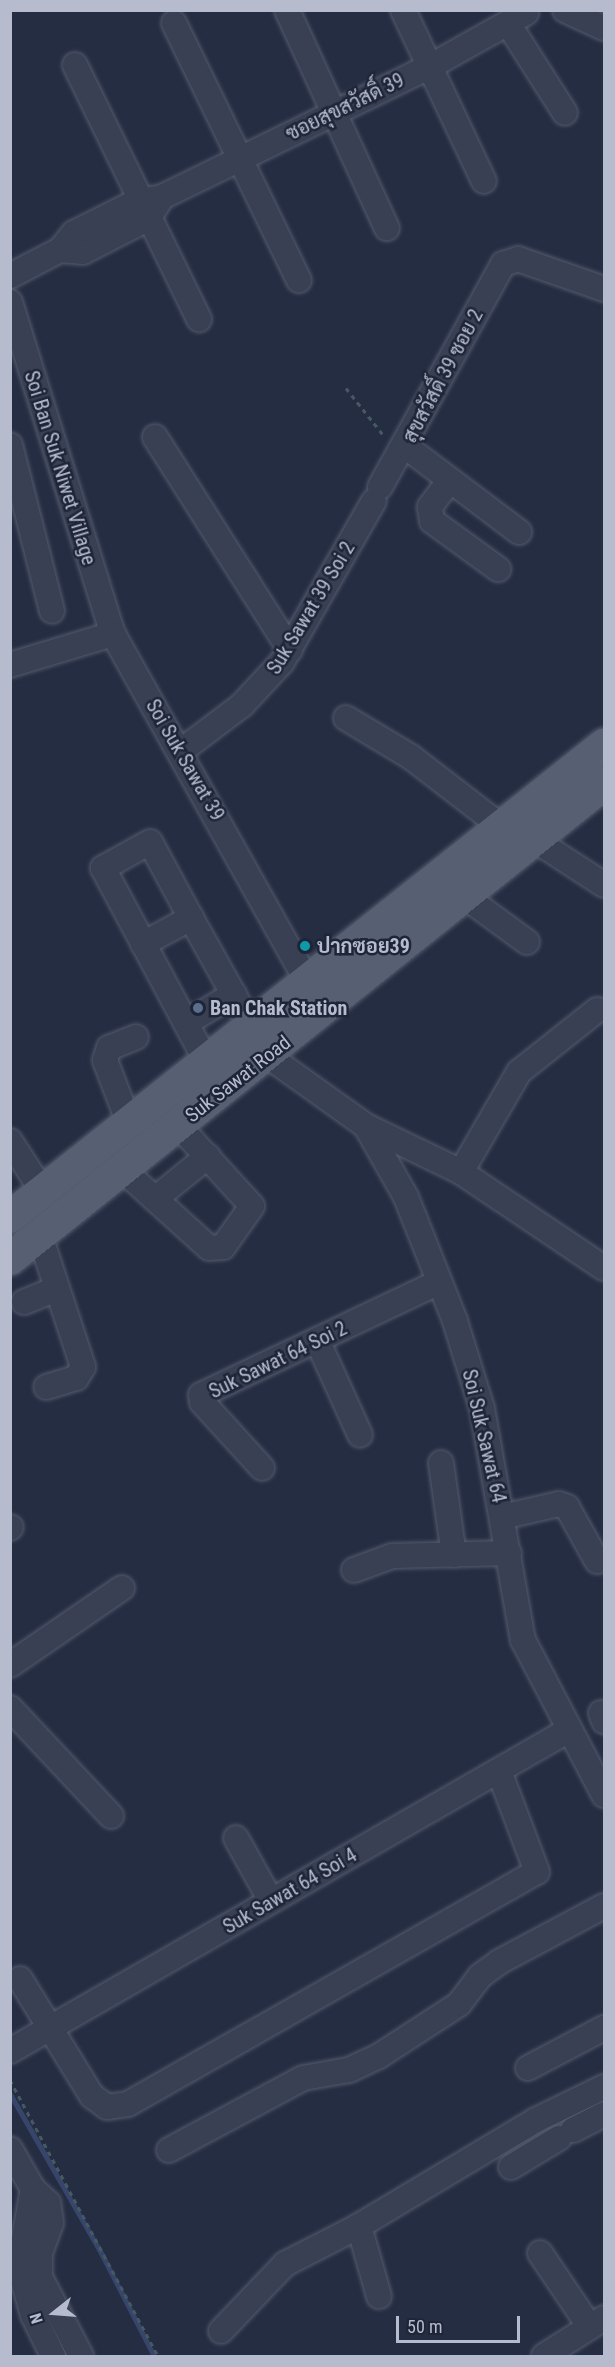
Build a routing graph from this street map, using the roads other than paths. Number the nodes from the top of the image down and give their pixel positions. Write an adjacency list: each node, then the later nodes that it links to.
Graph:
1 (287, 10): 9 (street)
2 (403, 10): 8 (street)
3 (565, 10): 6 (street)
4 (526, 15): 8 (street, ซอยสุขสวัสดิ์ 39); 10 (street)
5 (174, 23): 11 (street)
6 (604, 28)
7 (75, 65): 13 (street)
8 (431, 66): 9 (street, ซอยสุขสวัสดิ์ 39); 12 (street)
9 (336, 111): 11 (street, ซอยสุขสวัสดิ์ 39); 14 (street)
10 (565, 113)
11 (240, 158): 13 (street, ซอยสุขสวัสดิ์ 39); 16 (street)
12 (484, 181)
13 (150, 206): 15 (street, ซอยสุขสวัสดิ์ 39); 19 (street)
14 (387, 228)
15 (10, 276)
16 (299, 280)
17 (604, 289): 22 (street, สุขสวัสดิ์ 39 ซอย 2)
18 (10, 302): 28 (street, Soi Ban Suk Niwet Village)
19 (198, 319)
20 (155, 437): 29 (street)
21 (10, 445): 27 (street)
22 (402, 451): 23 (street); 24 (street, สุขสวัสดิ์ 39 ซอย 2)
23 (450, 480): 25 (street); 26 (street)
24 (377, 494): 29 (street, Suk Sawat 39 Soi 2)
25 (519, 532)
26 (498, 569)
27 (52, 611)
28 (113, 634): 30 (street); 33 (street, Soi Suk Sawat 39)
29 (290, 650): 33 (street, Suk Sawat 39 Soi 2)
30 (10, 664)
31 (346, 718): 35 (street)
32 (604, 745): 35 (main road, Suk Sawat Road)
33 (181, 751): 42 (street, Soi Suk Sawat 39)
34 (604, 784): 36 (main road, Suk Sawat Road)
35 (506, 823): 36 (street); 42 (main road, Suk Sawat Road)
36 (532, 841): 37 (street); 38 (main road, Suk Sawat Road)
37 (604, 885)
38 (464, 896): 40 (street); 48 (main road, Suk Sawat Road)
39 (191, 918): 41 (street); 41 (street); 43 (street)
40 (527, 942)
41 (144, 944): 45 (street)
42 (307, 981): 46 (main road, Suk Sawat Road)
43 (234, 994): 45 (street); 46 (street)
44 (597, 1010): 56 (street)
45 (186, 1023): 49 (street)
46 (251, 1026): 49 (main road, Suk Sawat Road)
47 (136, 1037): 50 (street)
48 (268, 1056): 51 (main road, Suk Sawat Road); 52 (street, Soi Suk Sawat 64)
49 (206, 1061): 50 (main road, Suk Sawat Road)
50 (129, 1123): 57 (main road, Suk Sawat Road)
51 (179, 1126): 54 (street); 55 (main road, Suk Sawat Road)
52 (366, 1126): 56 (street); 63 (street, Soi Suk Sawat 64)
53 (10, 1141): 57 (street)
54 (208, 1156): 58 (street); 58 (street)
55 (123, 1170): 58 (street); 60 (main road, Suk Sawat Road)
56 (461, 1172): 62 (street)
57 (43, 1192): 59 (main road, Suk Sawat Road)
58 (154, 1199)
59 (10, 1217)
60 (40, 1236): 61 (main road, Suk Sawat Road); 64 (street)
61 (10, 1259)
62 (604, 1268)
63 (439, 1282): 66 (street, Suk Sawat 64 Soi 2); 71 (street, Soi Suk Sawat 64)
64 (57, 1288): 65 (street); 67 (street)
65 (24, 1302)
66 (317, 1341): 68 (street); 70 (street, Suk Sawat 64 Soi 2)
67 (46, 1387)
68 (360, 1435)
69 (441, 1463): 73 (street)
70 (262, 1468)
71 (502, 1517): 72 (street, Soi Suk Sawat 64); 74 (street)
72 (509, 1553): 73 (street); 79 (street, Soi Suk Sawat 64)
73 (454, 1555): 75 (street)
74 (597, 1561)
75 (354, 1570)
76 (122, 1588): 77 (street)
77 (10, 1665)
78 (10, 1708): 82 (street)
79 (570, 1730): 80 (street, Suk Sawat 64 Soi 4); 81 (street, Soi Suk Sawat 64)
80 (499, 1771): 84 (street, Suk Sawat 64 Soi 4); 87 (street)
81 (604, 1795)
82 (111, 1816)
83 (236, 1838): 84 (street)
84 (272, 1901): 87 (street, Suk Sawat 64 Soi 4)
85 (604, 1906): 94 (street)
86 (20, 1979): 87 (street)
87 (50, 2028): 89 (street, Suk Sawat 64 Soi 4)
88 (604, 2028): 90 (street)
89 (10, 2051)
90 (528, 2068)
91 (604, 2087): 96 (street)
92 (604, 2114): 95 (street)
93 (10, 2149): 98 (street)
94 (169, 2150)
95 (512, 2167)
96 (359, 2226): 99 (street); 101 (street)
97 (540, 2253): 100 (street)
98 (32, 2282): 102 (street); 103 (street)
99 (379, 2296)
100 (597, 2323): 104 (street)
101 (221, 2331)
102 (53, 2356)
103 (81, 2356)
104 (544, 2356)

